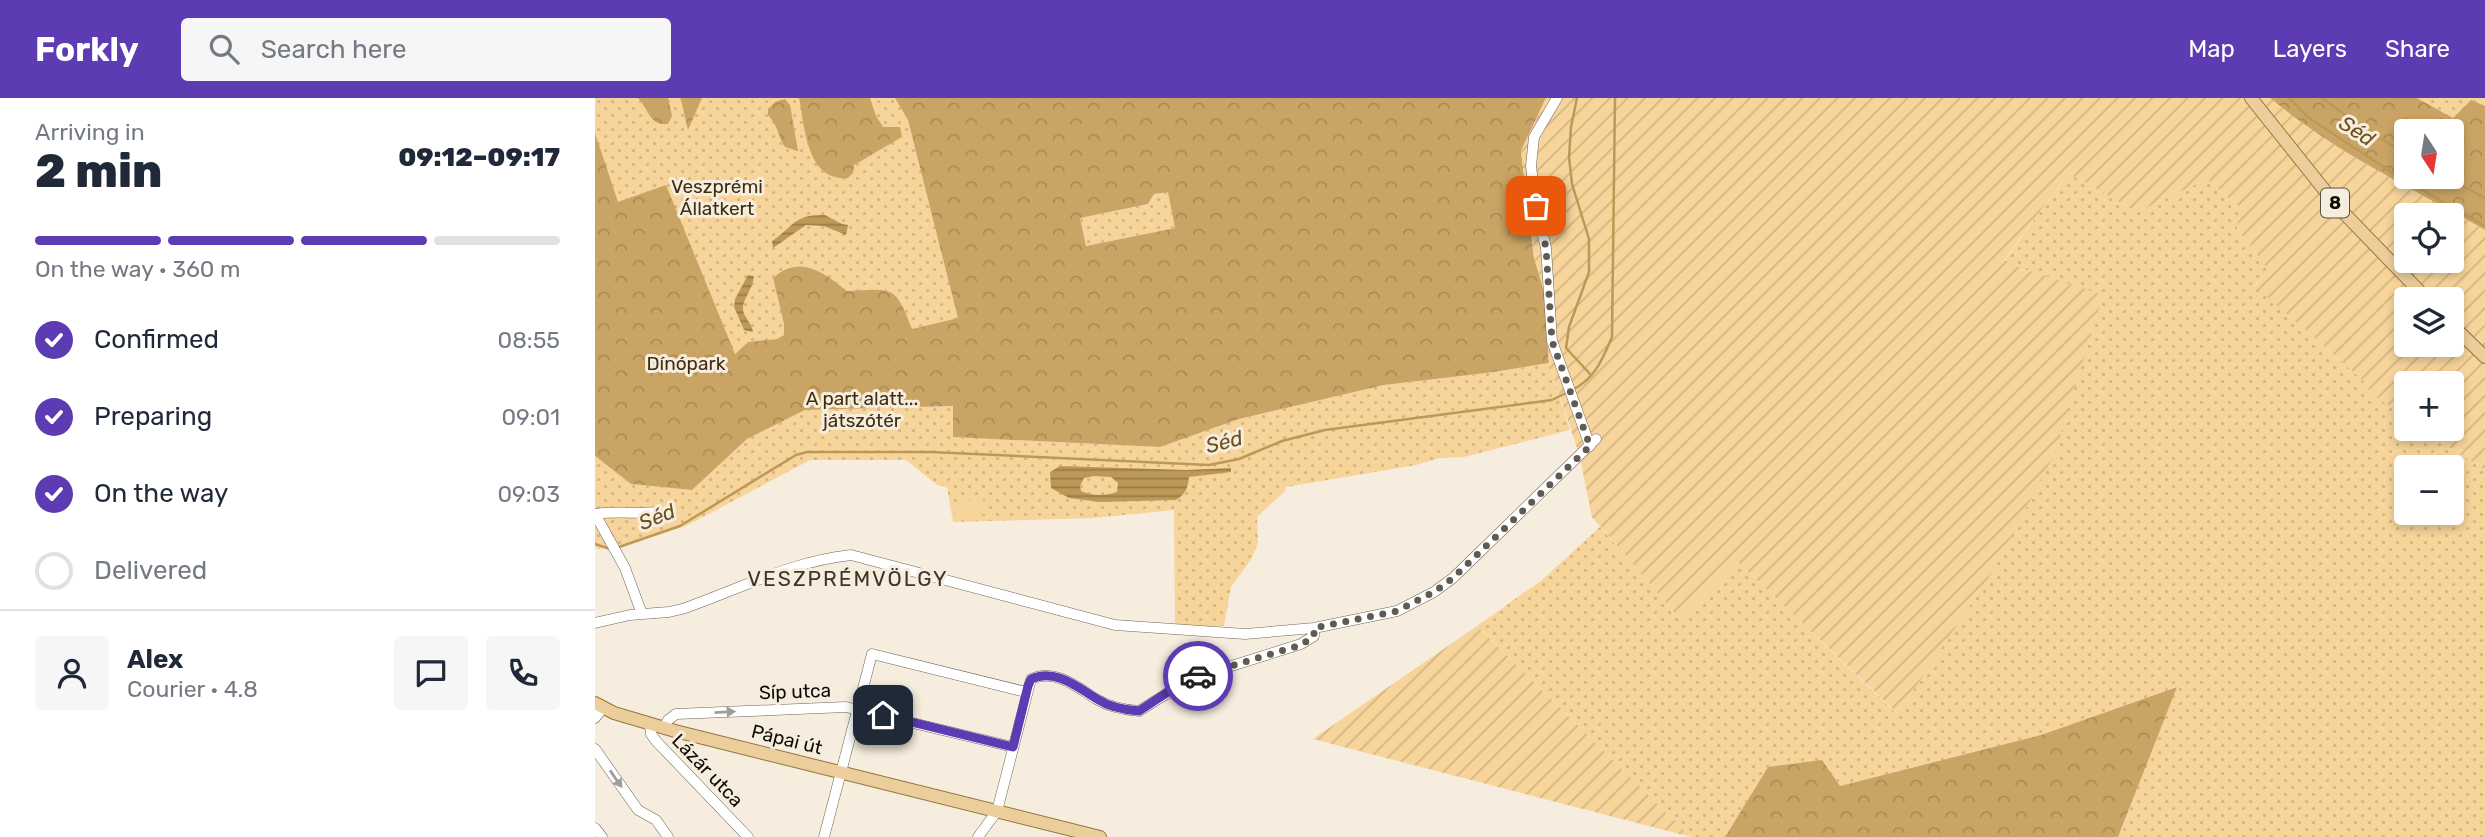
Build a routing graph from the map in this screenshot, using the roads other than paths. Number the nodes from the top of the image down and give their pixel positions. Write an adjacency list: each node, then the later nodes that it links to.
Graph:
1 (1557, 98): 10 (street)
2 (2251, 98): 3 (main road, 8)
3 (2415, 287)
4 (2464, 336): 5 (main road)
5 (2485, 357)
6 (657, 512): 7 (street)
7 (595, 514): 8 (street)
8 (642, 614): 9 (street); 10 (street)
9 (595, 623)
10 (1314, 628): 11 (street)
11 (1026, 692): 12 (street); 16 (street)
12 (857, 709): 15 (street, Síp utca, one-way to 12); 16 (street, Síp utca); 18 (street)
13 (598, 710): 14 (main road, Pápai út)
14 (650, 724): 15 (main road, Pápai út); 23 (street, Lázár utca)
15 (664, 728): 18 (main road, Pápai út)
16 (1013, 747): 19 (street)
17 (595, 749): 22 (street, one-way to 22)
18 (841, 771): 19 (main road, Pápai út); 24 (street)
19 (997, 811): 25 (street); 26 (main road, Pápai út)
20 (595, 828): 21 (street)
21 (601, 837)
22 (668, 837)
23 (748, 837)
24 (824, 837)
25 (978, 837)
26 (1100, 837)

